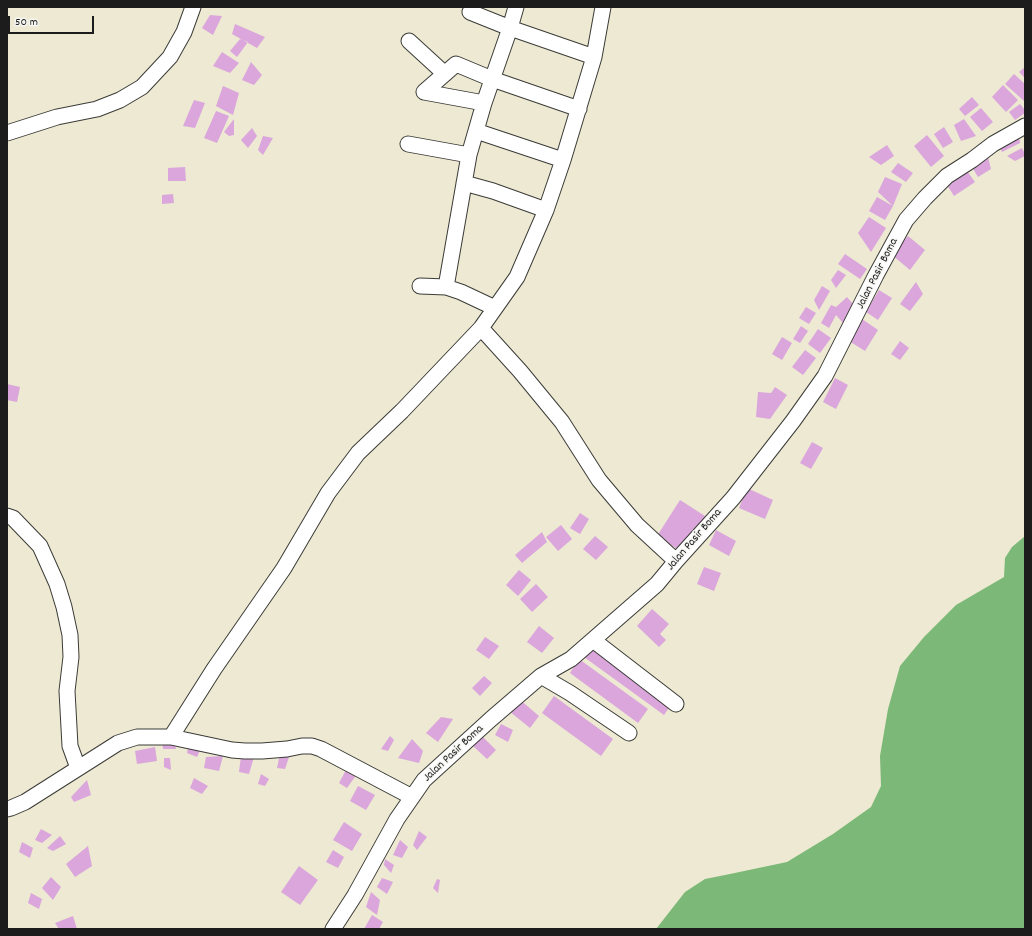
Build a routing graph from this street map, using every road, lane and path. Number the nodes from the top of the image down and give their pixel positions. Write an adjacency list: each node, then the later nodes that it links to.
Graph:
1 (193, 7): 14 (street)
2 (516, 7): 5 (street)
3 (603, 7): 7 (street)
4 (470, 12): 5 (street)
5 (510, 28): 7 (street); 9 (street)
6 (409, 41): 8 (street)
7 (594, 57): 11 (street)
8 (445, 74): 9 (street); 10 (street)
9 (492, 79): 10 (street); 11 (street)
10 (484, 103): 13 (street)
11 (579, 109): 17 (street)
12 (1025, 126): 25 (street, Jalan Pasir Boma)
13 (476, 131): 16 (street); 17 (street)
14 (7, 133)
15 (408, 144): 16 (street)
16 (469, 155): 18 (street)
17 (563, 160): 19 (street)
18 (464, 183): 19 (street); 21 (street)
19 (546, 210): 22 (street)
20 (420, 286): 21 (street)
21 (446, 287): 22 (street)
22 (495, 308): 23 (street)
23 (481, 328): 25 (street); 30 (street)
24 (7, 516): 31 (street)
25 (676, 561): 26 (street, Jalan Pasir Boma)
26 (593, 640): 27 (street, Jalan Pasir Boma); 28 (street)
27 (541, 676): 29 (street); 32 (street, Jalan Pasir Boma)
28 (676, 704)
29 (629, 733)
30 (171, 737): 31 (street); 32 (street)
31 (78, 768): 33 (street)
32 (412, 797): 34 (street, Jalan Pasir Boma)
33 (7, 809)
34 (333, 929)

